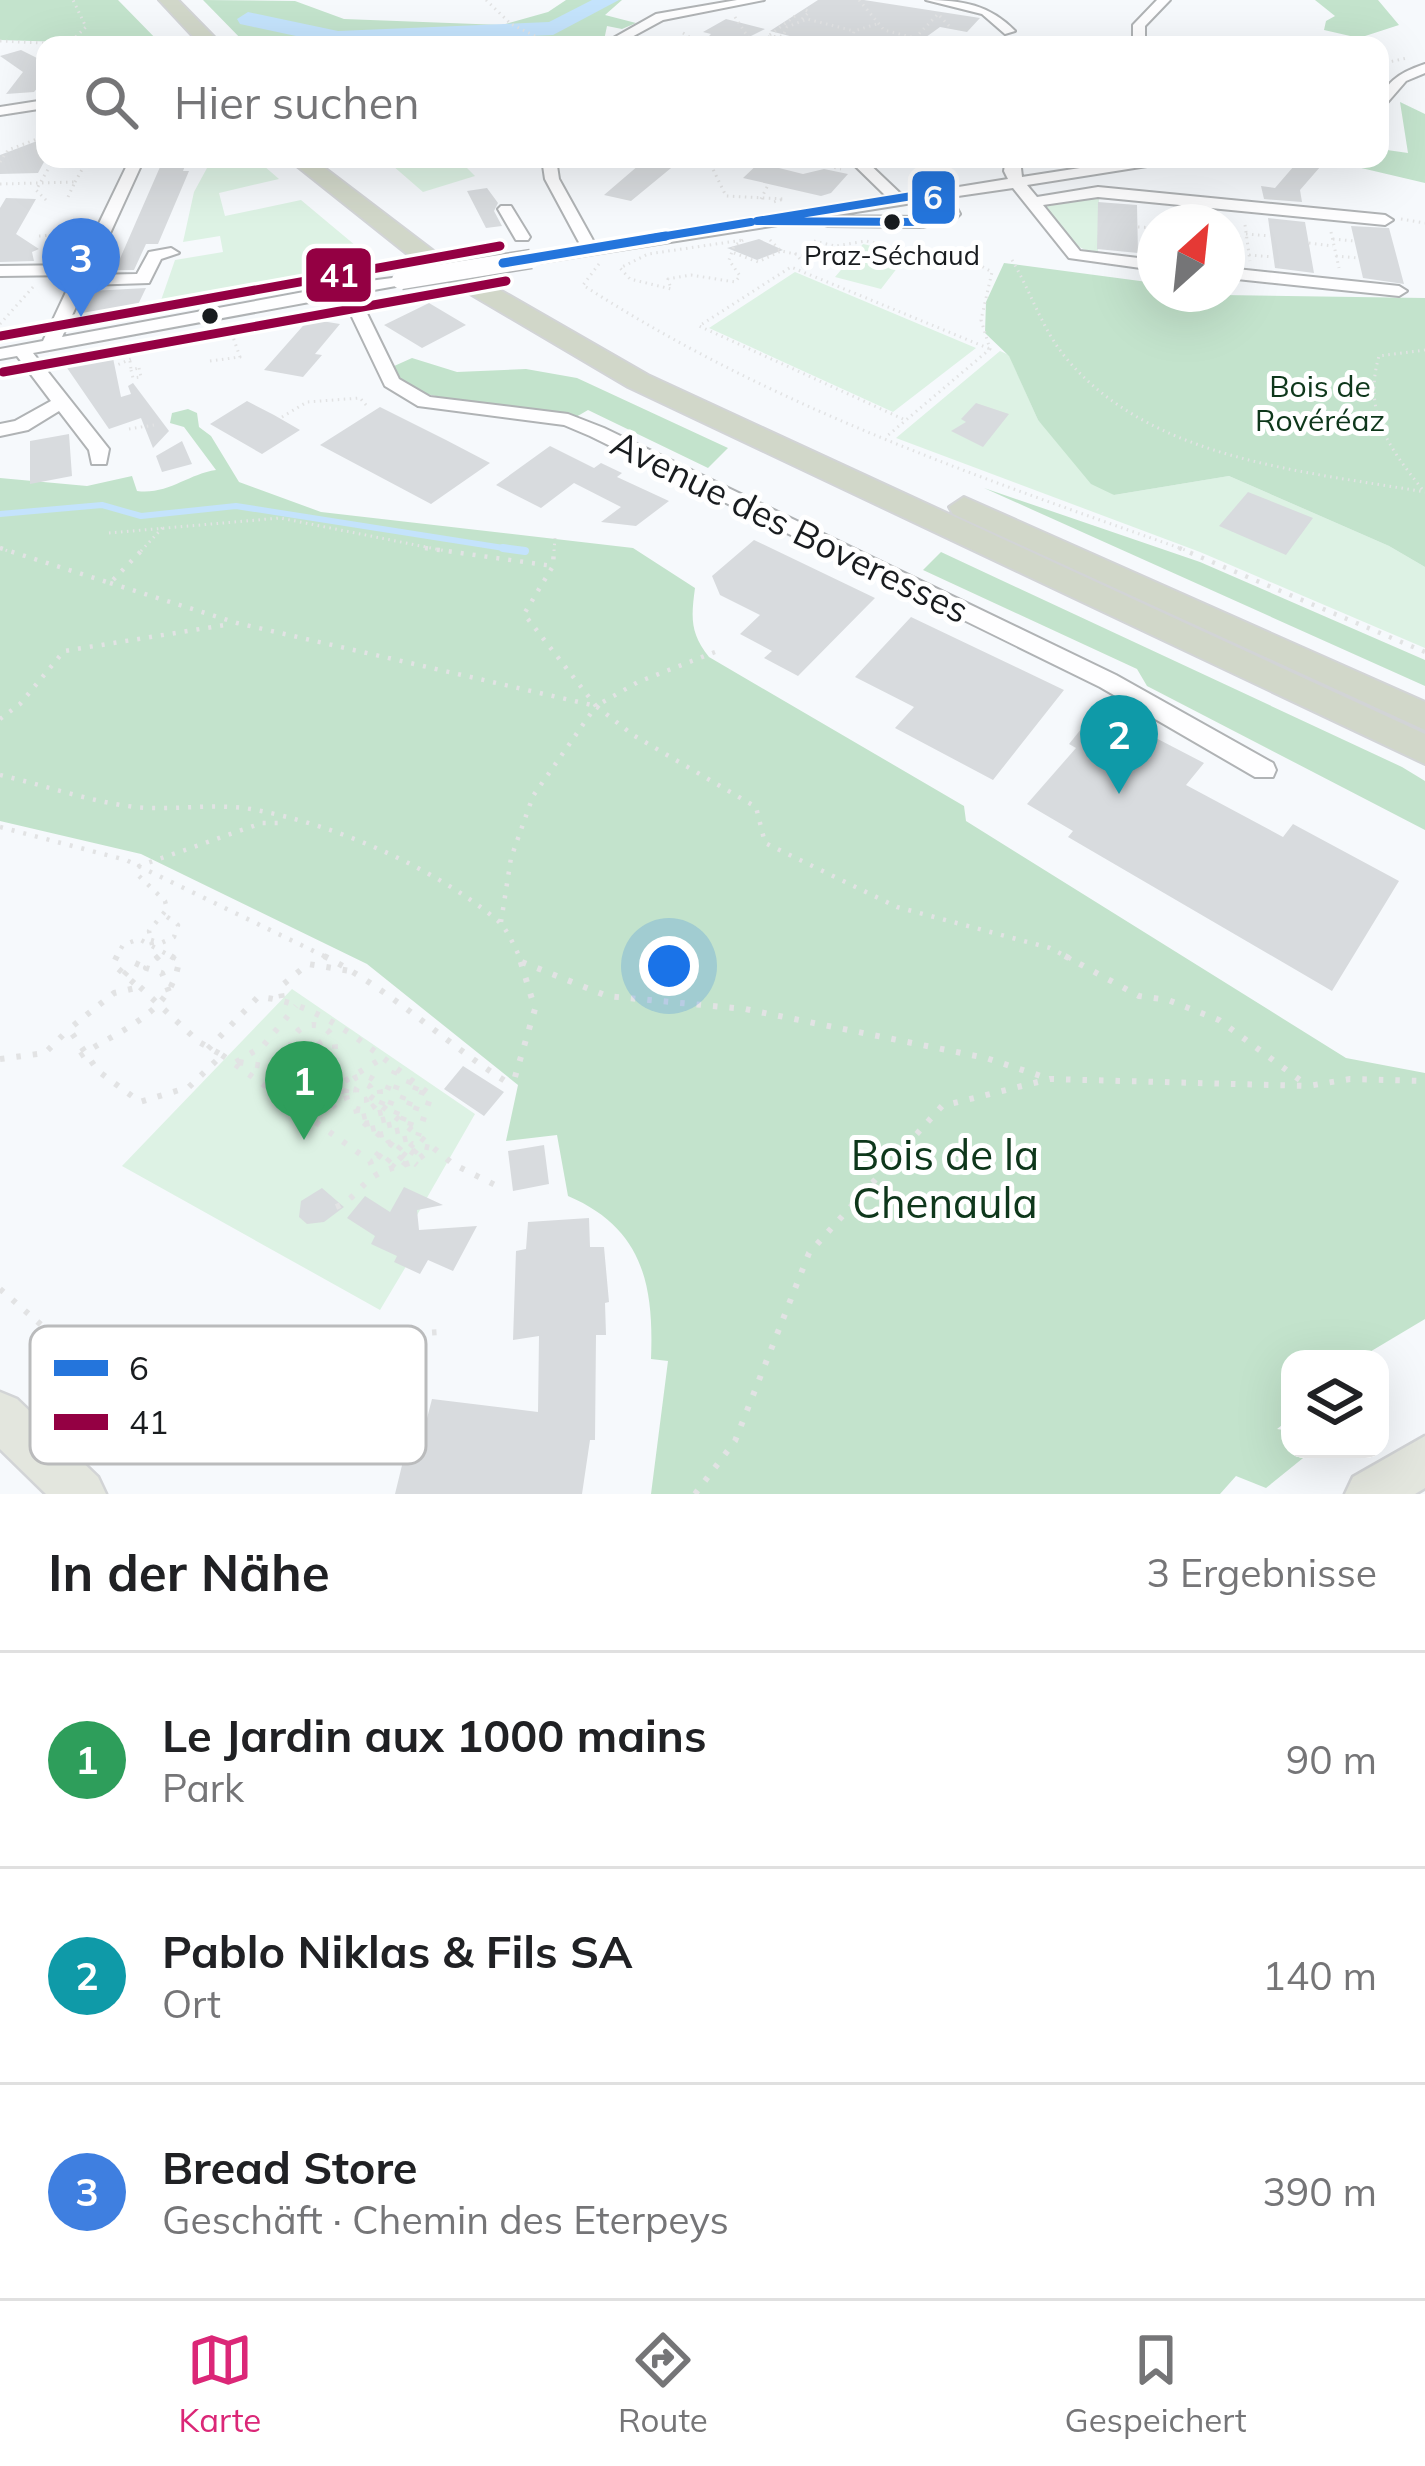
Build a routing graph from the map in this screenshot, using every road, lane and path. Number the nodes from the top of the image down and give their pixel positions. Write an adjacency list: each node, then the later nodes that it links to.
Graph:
1 (73, 0): 18 (path)
2 (142, 0): 19 (highway)
3 (486, 0): 21 (path)
4 (758, 0): 10 (street)
5 (859, 0): 13 (path)
6 (1164, 0): 30 (street)
7 (170, 2): 20 (highway)
8 (933, 5): 14 (path); 16 (street); 29 (path)
9 (804, 9): 12 (path)
10 (714, 10): 22 (street); 24 (path)
11 (795, 16): 25 (path)
12 (802, 19): 15 (path); 26 (path)
13 (877, 24): 15 (path); 28 (path)
14 (952, 28)
15 (854, 31): 27 (path)
16 (1009, 31)
17 (683, 33): 23 (path)
18 (76, 36)
19 (176, 36)
20 (203, 36)
21 (535, 36)
22 (624, 36)
23 (690, 36)
24 (751, 36)
25 (768, 36)
26 (784, 36)
27 (853, 36)
28 (909, 36)
29 (915, 36)
30 (1139, 36)
31 (0, 41): 32 (path)
32 (36, 42)
33 (1425, 68): 34 (street)
34 (1389, 94)
35 (36, 105): 36 (street)
36 (0, 111)
37 (36, 139): 38 (path)
38 (0, 162)
39 (49, 168): 51 (path)
40 (83, 168): 50 (path)
41 (132, 168): 91 (street)
42 (311, 168): 129 (highway)
43 (344, 168): 127 (highway)
44 (550, 168): 75 (street)
45 (712, 168): 52 (path)
46 (856, 168): 54 (street)
47 (1011, 168): 49 (street)
48 (1105, 168): 49 (street)
49 (1016, 181): 54 (street); 57 (street)
50 (75, 182): 51 (path); 55 (path)
51 (41, 183): 53 (path); 56 (path)
52 (769, 183)
53 (0, 184)
54 (904, 197): 64 (street); 64 (street)
55 (67, 199)
56 (46, 200)
57 (1032, 202): 58 (street); 85 (street)
58 (1222, 204)
59 (1245, 206): 61 (street)
60 (506, 209): 69 (street)
61 (1328, 214): 62 (street); 70 (path)
62 (1385, 220)
63 (1245, 221): 67 (path)
64 (759, 229): 75 (street); 76 (path)
65 (67, 234): 66 (path)
66 (39, 236)
67 (1247, 236): 68 (path); 80 (path)
68 (1270, 236)
69 (522, 237)
70 (1333, 239): 72 (path); 74 (path)
71 (814, 241): 100 (path)
72 (1354, 241)
73 (1309, 243): 74 (path)
74 (1334, 246): 81 (path)
75 (594, 248): 94 (street, bridge); 114 (path)
76 (781, 251): 78 (path); 79 (path)
77 (171, 253): 91 (street)
78 (734, 253): 78 (path)
79 (795, 253): 86 (path); 90 (path)
80 (1249, 255): 82 (path); 87 (path)
81 (1336, 256): 83 (path); 93 (path)
82 (1273, 257)
83 (1358, 258)
84 (1012, 260): 116 (path)
85 (1137, 263)
86 (841, 264)
87 (1251, 267)
88 (42, 270): 89 (street); 91 (street); 96 (path)
89 (0, 271)
90 (800, 271): 100 (path); 110 (path)
91 (79, 275): 98 (street)
92 (1245, 275): 95 (street)
93 (1340, 277)
94 (347, 289): 98 (street); 130 (street, Avenue des Boveresses)
95 (1400, 291)
96 (0, 324)
97 (214, 324): 104 (path)
98 (50, 344): 102 (street)
99 (113, 344): 103 (path)
100 (990, 350): 110 (path)
101 (1425, 350): 116 (path)
102 (10, 352): 107 (street)
103 (130, 361): 105 (path); 106 (path)
104 (210, 361)
105 (117, 365)
106 (131, 370)
107 (62, 402): 113 (street); 115 (street)
108 (367, 406): 109 (path)
109 (282, 417)
110 (902, 419): 114 (path)
111 (154, 425): 112 (path)
112 (129, 429)
113 (0, 430)
114 (886, 437): 125 (path)
115 (99, 460)
116 (1425, 492)
117 (165, 525): 118 (path); 121 (path); 122 (path)
118 (109, 533)
119 (555, 538): 121 (path)
120 (0, 548): 122 (path)
121 (553, 566): 126 (path)
122 (110, 583): 123 (path)
123 (236, 623): 126 (path); 128 (path)
124 (715, 652): 126 (path)
125 (1425, 652)
126 (596, 706): 136 (path); 166 (path)
127 (1425, 717)
128 (0, 719)
129 (1425, 750)
130 (1264, 770)
131 (0, 775): 132 (path)
132 (292, 823): 134 (path); 136 (path)
133 (0, 827): 134 (path)
134 (139, 866): 135 (path); 141 (path)
135 (163, 916): 137 (path); 137 (path)
136 (501, 922): 139 (path)
137 (151, 943): 138 (path); 142 (path)
138 (160, 954): 140 (path); 144 (path)
139 (522, 962): 141 (path); 161 (path)
140 (146, 968): 142 (path); 144 (path)
141 (356, 972): 145 (path)
142 (124, 975): 143 (path)
143 (140, 987): 144 (path); 147 (path)
144 (166, 996): 150 (path); 152 (path)
145 (282, 998): 146 (path); 150 (path)
146 (296, 1006): 148 (path); 155 (path)
147 (69, 1029): 152 (path); 153 (path)
148 (334, 1030): 149 (path); 154 (path); 156 (path)
149 (316, 1048): 157 (path); 159 (path)
150 (208, 1049): 151 (path)
151 (223, 1054): 152 (path); 155 (path)
152 (80, 1056)
153 (0, 1059)
154 (381, 1059): 158 (path); 160 (path)
155 (236, 1062): 156 (path); 171 (path)
156 (298, 1066): 157 (path)
157 (315, 1069): 159 (path); 165 (path); 167 (path)
158 (398, 1072): 164 (path); 169 (path)
159 (338, 1074): 163 (path)
160 (364, 1074): 163 (path); 168 (path); 169 (path)
161 (1049, 1079): 166 (path); 193 (path)
162 (1425, 1082): 166 (path)
163 (343, 1083): 168 (path)
164 (416, 1085): 173 (path); 174 (path); 176 (path)
165 (299, 1086): 167 (path); 171 (path)
166 (1308, 1086)
167 (324, 1088): 168 (path); 170 (path)
168 (345, 1094): 169 (path); 169 (path); 170 (path); 172 (path)
169 (379, 1103): 172 (path); 172 (path); 173 (path)
170 (326, 1108): 171 (path)
171 (301, 1109): 180 (path)
172 (362, 1120): 173 (path); 175 (path)
173 (398, 1120): 174 (path)
174 (409, 1129): 175 (path); 176 (path)
175 (379, 1135): 178 (path)
176 (418, 1136): 177 (path); 178 (path)
177 (431, 1148): 179 (path); 182 (path)
178 (383, 1149): 179 (path); 179 (path); 180 (path)
179 (405, 1159): 181 (path)
180 (370, 1161): 181 (path)
181 (375, 1174): 183 (path)
182 (503, 1189)
183 (336, 1207)
184 (0, 1289): 185 (path)
185 (43, 1326)
186 (440, 1332): 187 (path)
187 (426, 1333)
188 (0, 1416): 189 (main road)
189 (30, 1445)
190 (1425, 1460): 194 (main road)
191 (50, 1464): 192 (main road)
192 (81, 1494)
193 (694, 1494)
194 (1370, 1494)

